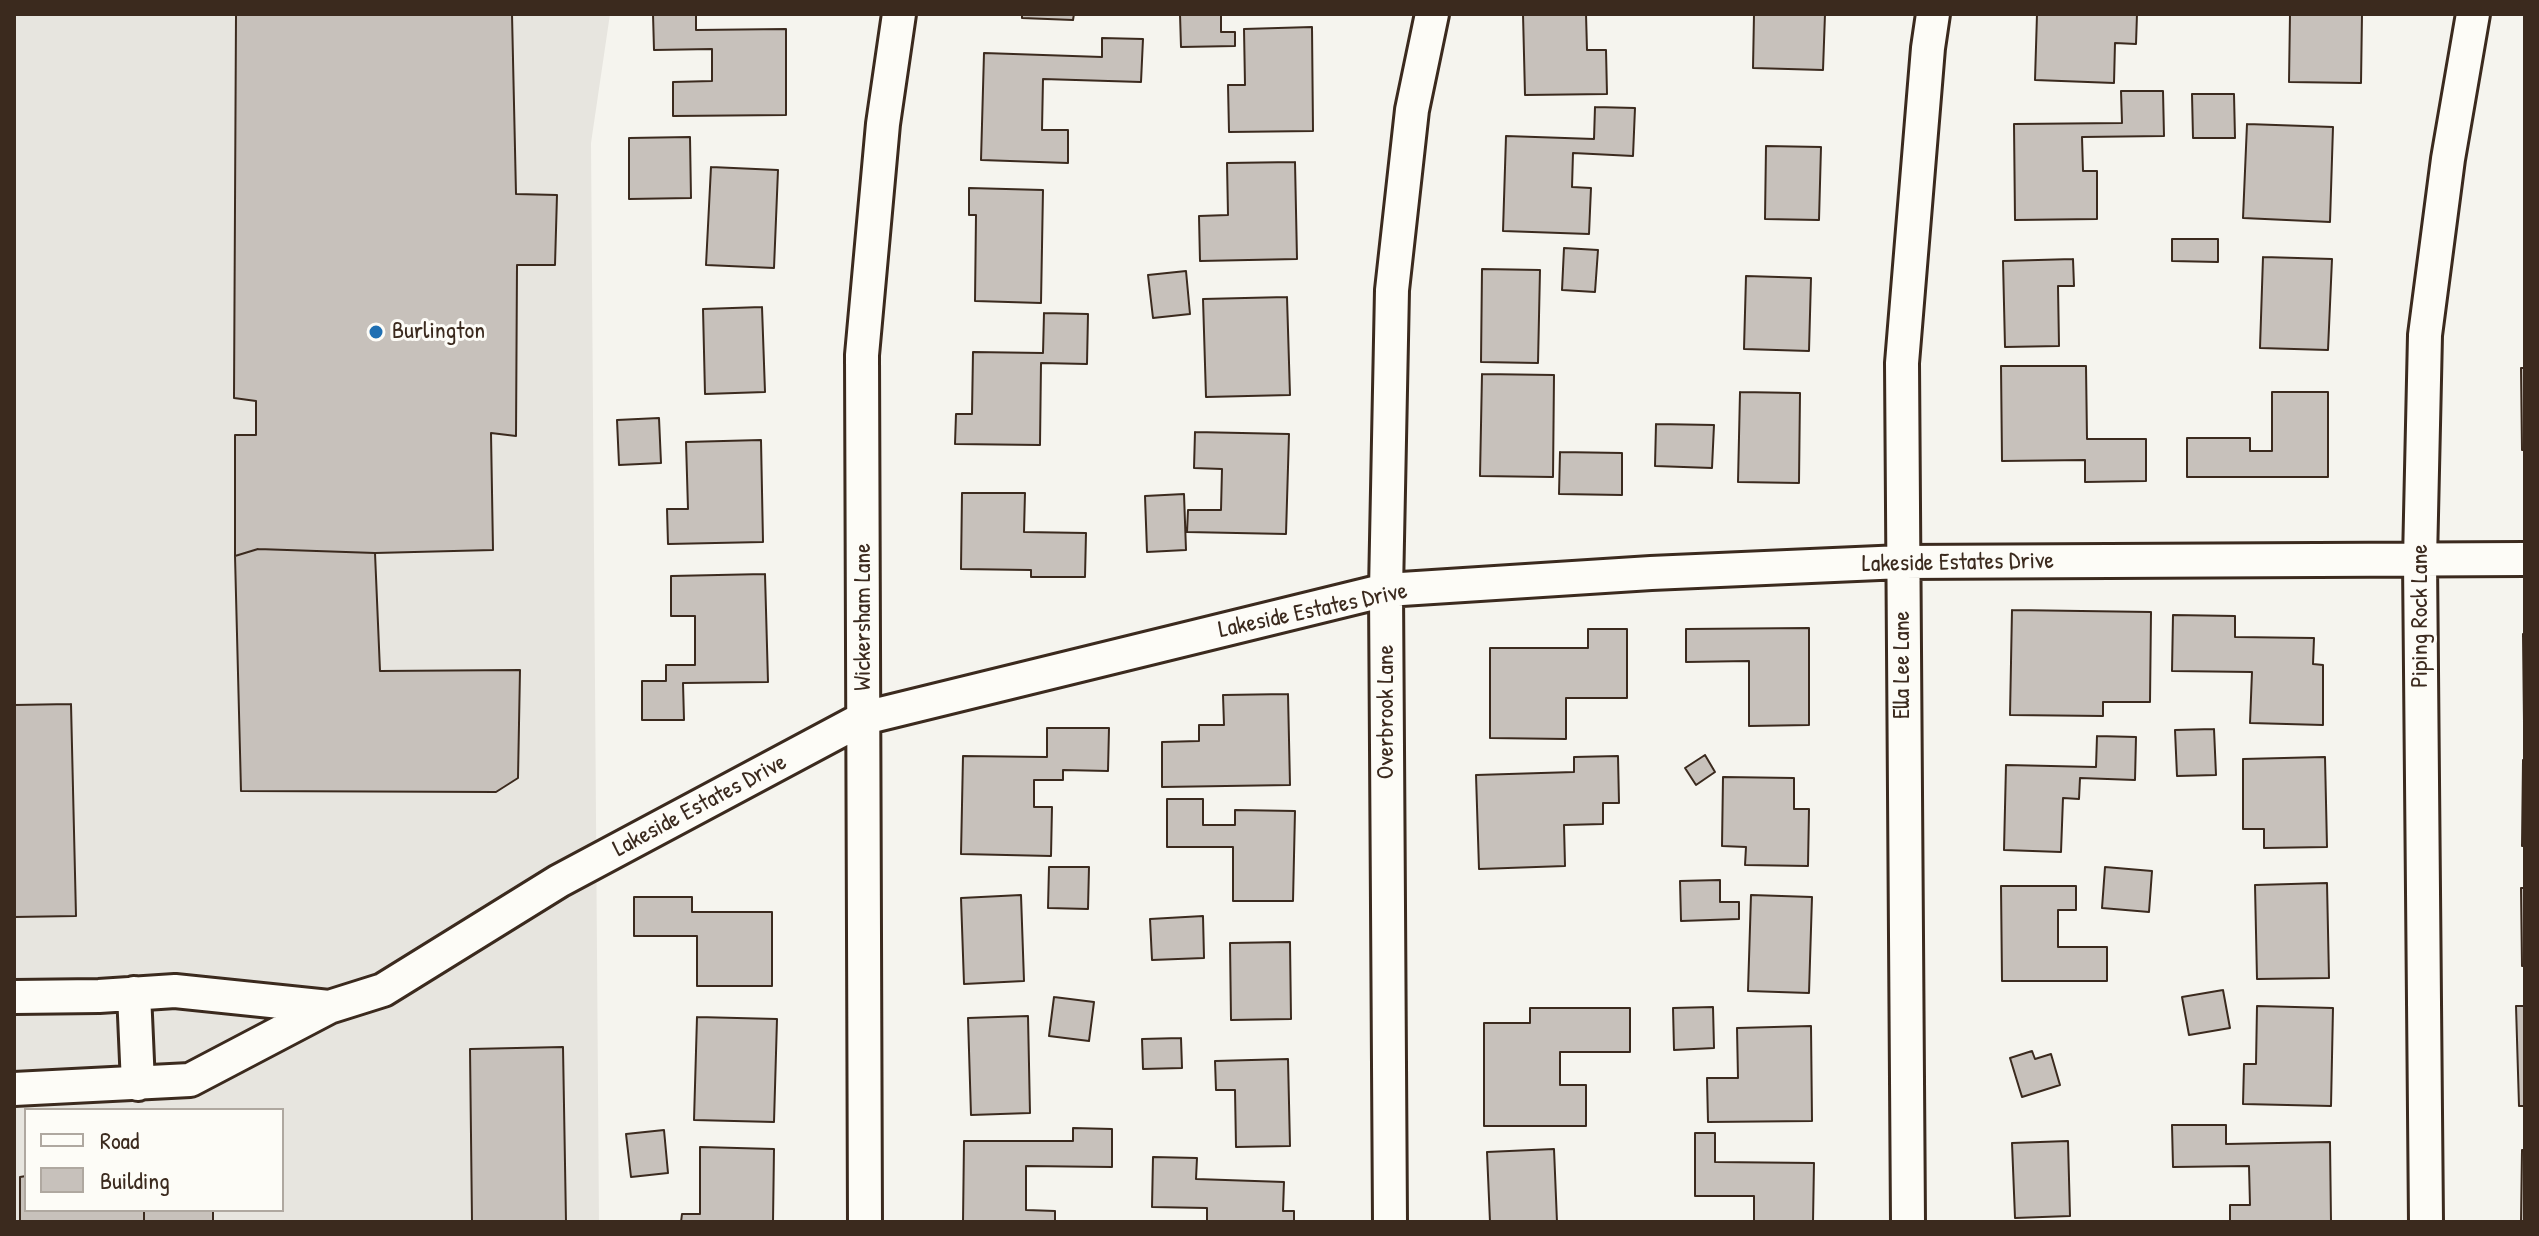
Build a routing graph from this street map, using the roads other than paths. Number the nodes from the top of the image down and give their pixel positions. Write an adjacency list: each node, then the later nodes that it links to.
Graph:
1 (899, 14): 9 (street, Wickersham Lane)
2 (1432, 14): 8 (street, Overbrook Lane)
3 (1933, 14): 7 (street, Ella Lee Lane)
4 (2473, 14): 6 (street, Piping Rock Lane)
5 (2525, 559): 6 (street, Lakeside Estates Drive)
6 (2420, 560): 7 (street, Lakeside Estates Drive); 18 (street, Piping Rock Lane)
7 (1902, 562): 8 (street, Lakeside Estates Drive); 17 (street, Ella Lee Lane)
8 (1386, 590): 9 (street, Lakeside Estates Drive); 16 (street, Overbrook Lane)
9 (864, 718): 12 (street, Lakeside Estates Drive); 15 (street, Wickersham Lane)
10 (134, 993): 11 (street, Lakeside Estates Drive); 12 (street, Lakeside Estates Drive); 13 (street)
11 (14, 997)
12 (329, 1007): 13 (street, Lakeside Estates Drive)
13 (138, 1084): 14 (street, Lakeside Estates Drive)
14 (14, 1089)
15 (865, 1222)
16 (1390, 1222)
17 (1908, 1222)
18 (2426, 1222)

